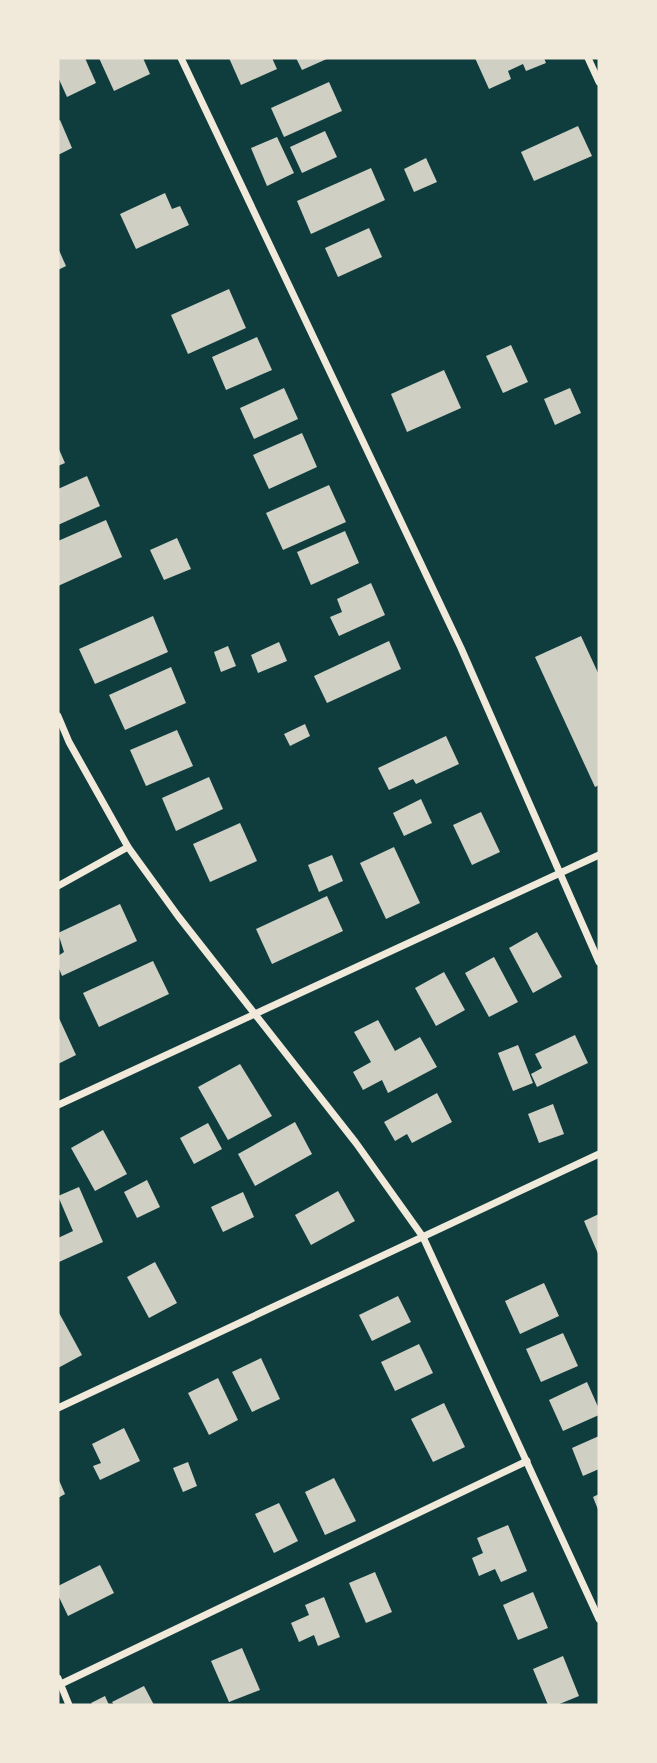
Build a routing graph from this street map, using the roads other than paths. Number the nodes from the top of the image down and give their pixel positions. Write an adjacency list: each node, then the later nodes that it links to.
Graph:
1 (181, 58): 7 (street)
2 (588, 58): 3 (street)
3 (599, 82)
4 (58, 716): 5 (street)
5 (128, 847): 8 (street); 10 (street)
6 (599, 855): 7 (street)
7 (559, 873): 9 (street); 10 (street)
8 (58, 886)
9 (599, 962)
10 (254, 1013): 11 (street); 13 (street)
11 (58, 1105)
12 (599, 1154): 13 (street)
13 (423, 1237): 14 (street); 15 (street)
14 (58, 1408)
15 (527, 1461): 16 (street); 17 (street)
16 (599, 1619)
17 (59, 1681): 18 (street)
18 (69, 1705)

